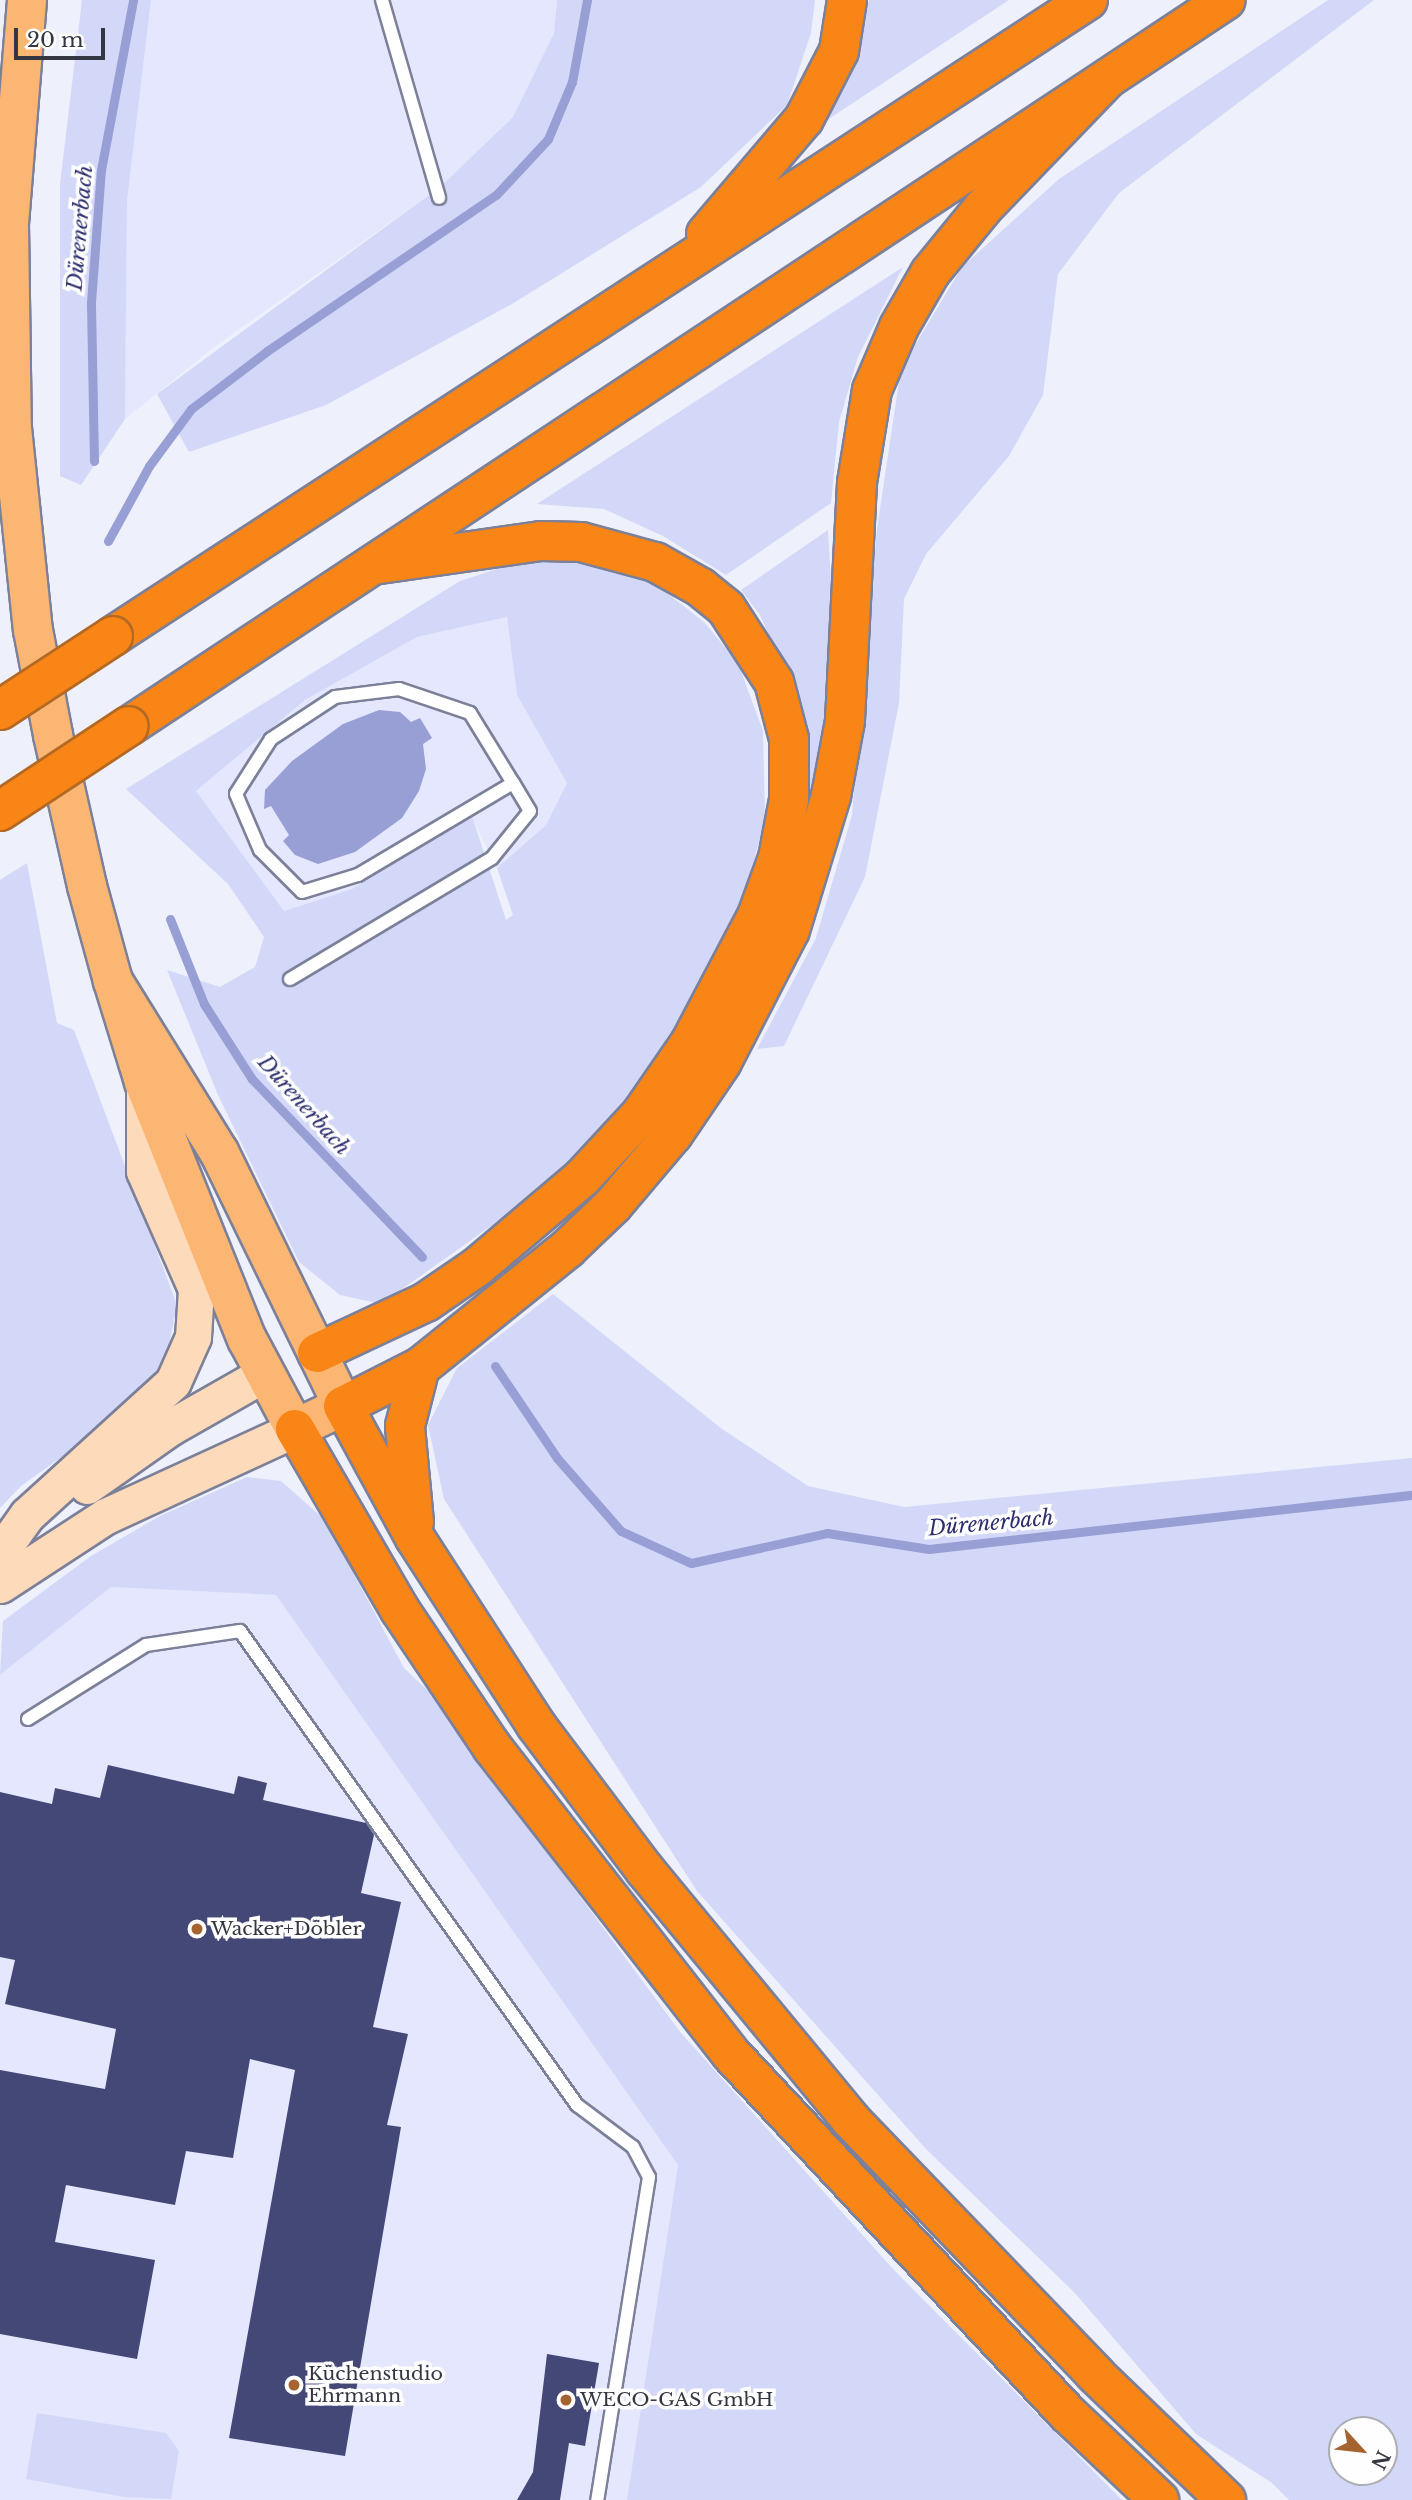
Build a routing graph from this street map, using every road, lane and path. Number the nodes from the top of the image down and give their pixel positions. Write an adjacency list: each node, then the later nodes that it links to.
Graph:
1 (27, 0): 14 (main road)
2 (382, 0): 7 (lane)
3 (847, 0): 8 (highway)
4 (1088, 0): 8 (highway)
5 (1226, 0): 6 (highway)
6 (1106, 80): 9 (highway); 17 (highway)
7 (439, 198)
8 (680, 265): 10 (highway, bridge)
9 (373, 565): 12 (highway, bridge); 16 (highway)
10 (0, 710)
11 (513, 783): 11 (lane); 13 (lane)
12 (0, 811)
13 (289, 979)
14 (113, 981): 15 (main road); 16 (main road)
15 (144, 1082): 18 (main road); 22 (main road)
16 (317, 1353): 18 (main road); 19 (main road)
17 (420, 1367): 19 (highway); 21 (highway)
18 (264, 1374): 20 (main road); 23 (main road)
19 (343, 1406): 20 (main road); 21 (highway)
20 (295, 1429): 24 (main road); 27 (highway)
21 (415, 1538): 28 (highway)
22 (0, 1553)
23 (0, 1562)
24 (0, 1585)
25 (28, 1719): 26 (lane)
26 (597, 2500)
27 (1159, 2500)
28 (1226, 2500)

